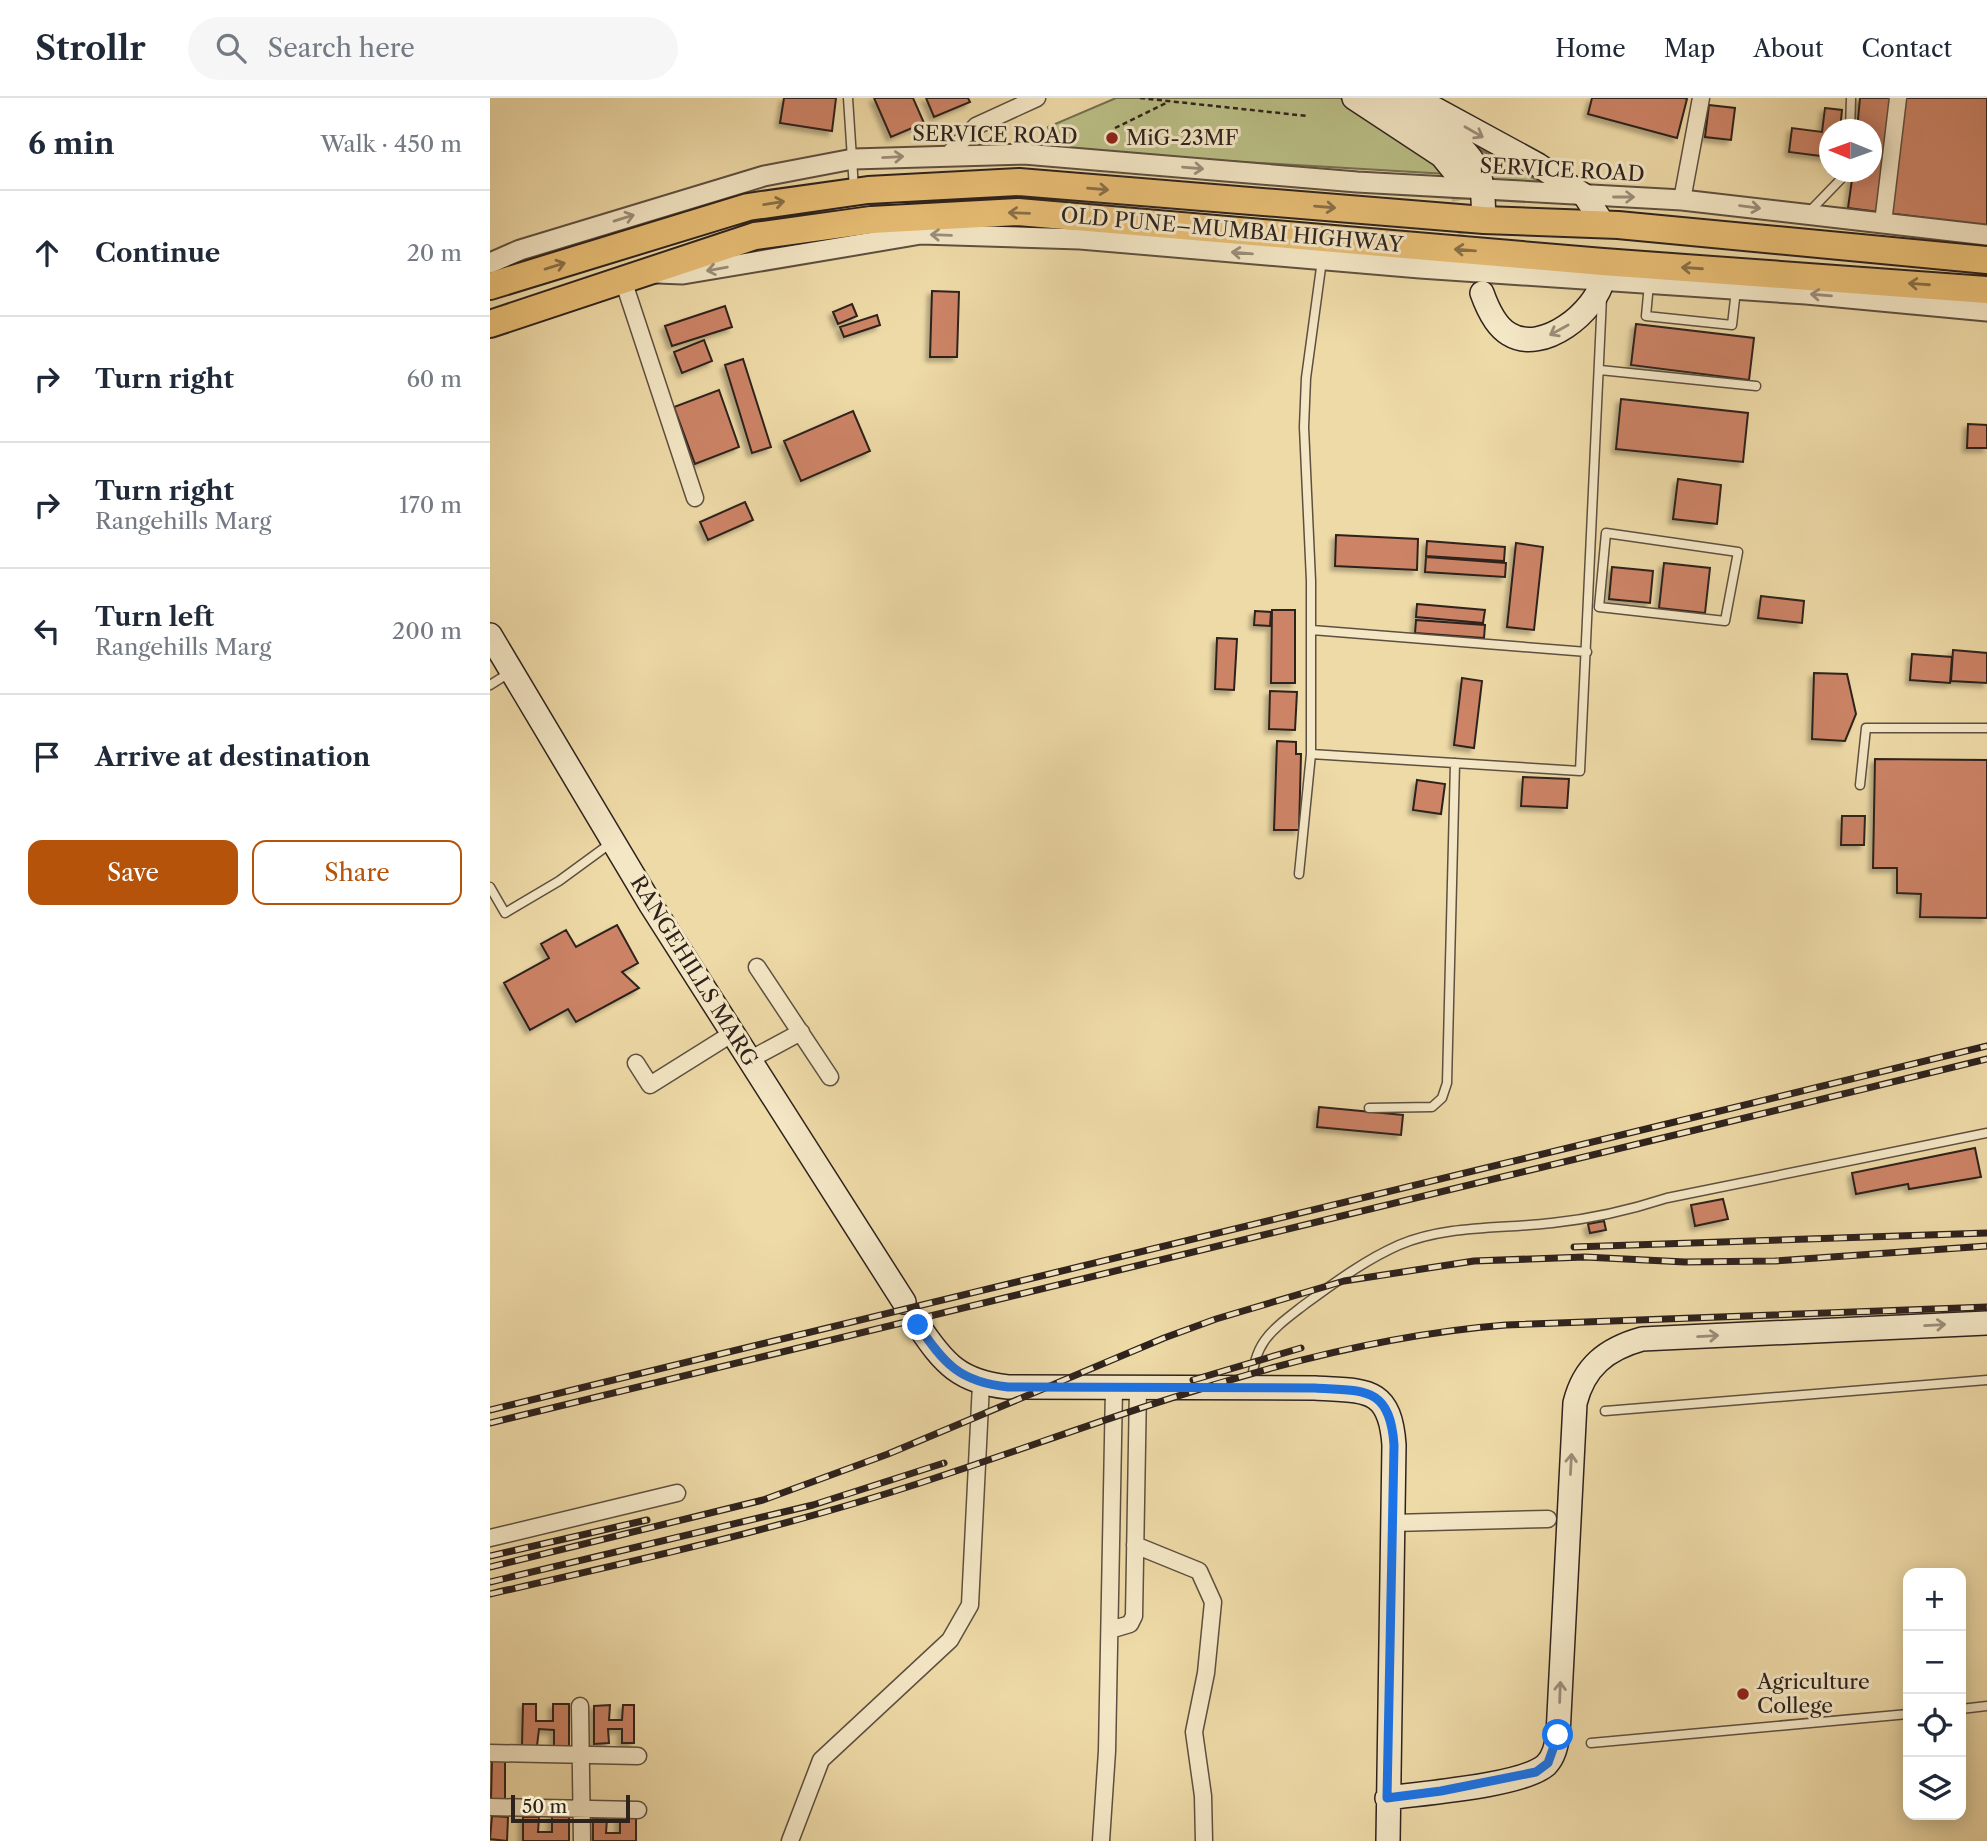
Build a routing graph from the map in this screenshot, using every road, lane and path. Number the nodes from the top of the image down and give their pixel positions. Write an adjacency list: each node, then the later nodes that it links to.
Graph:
1 (848, 98): 15 (lane)
2 (1037, 98): 14 (street)
3 (1140, 98): 10 (path)
4 (1354, 98): 16 (main road)
5 (1384, 98): 18 (main road)
6 (1415, 98): 20 (main road, one-way to 20)
7 (1702, 98): 21 (street)
8 (1851, 98): 12 (lane)
9 (1898, 98): 24 (street)
10 (1169, 101): 11 (path); 13 (path)
11 (1307, 117)
12 (1850, 119)
13 (1115, 128)
14 (948, 155): 15 (street, SERVICE ROAD, one-way to 14); 18 (street, SERVICE ROAD, one-way to 18)
15 (853, 159): 19 (lane); 29 (street, SERVICE ROAD, one-way to 15)
16 (1459, 177)
17 (1838, 182): 22 (lane)
18 (1483, 190): 20 (street, SERVICE ROAD); 23 (main road)
19 (854, 192): 23 (highway, OLD PUNE–MUMBAI HIGHWAY, one-way to 23); 33 (highway, OLD PUNE–MUMBAI HIGHWAY, one-way to 19)
20 (1585, 196): 21 (street, SERVICE ROAD, one-way to 21); 25 (main road)
21 (1682, 200): 22 (street, SERVICE ROAD, one-way to 22)
22 (1807, 214): 24 (street, SERVICE ROAD)
23 (1484, 219): 25 (highway, OLD PUNE–MUMBAI HIGHWAY)
24 (1883, 223): 26 (street, SERVICE ROAD)
25 (1604, 225): 28 (highway, OLD PUNE–MUMBAI HIGHWAY)
26 (1987, 235)
27 (1322, 260): 30 (street); 31 (street, one-way to 31); 44 (lane)
28 (1987, 260)
29 (490, 263)
30 (1603, 271): 31 (highway, OLD PUNE–MUMBAI HIGHWAY, one-way to 31); 32 (street); 35 (highway, OLD PUNE–MUMBAI HIGHWAY, one-way to 30); 36 (main road, one-way to 36); 39 (lane)
31 (634, 276): 38 (highway, OLD PUNE–MUMBAI HIGHWAY); 41 (street)
32 (1649, 284): 34 (street); 34 (lane)
33 (490, 286)
34 (1736, 289): 37 (street, one-way to 34)
35 (1987, 290)
36 (1482, 293)
37 (1987, 311)
38 (490, 324)
39 (1600, 370): 40 (lane); 42 (lane)
40 (1756, 386)
41 (695, 498)
42 (1589, 605): 43 (lane); 46 (lane)
43 (1599, 607): 43 (lane)
44 (1312, 630): 46 (lane); 50 (lane)
45 (490, 635): 47 (main road, RANGEHILLS MARG)
46 (1587, 652): 51 (lane)
47 (512, 671): 48 (lane); 53 (main road, RANGEHILLS MARG)
48 (490, 685)
49 (1987, 728): 52 (lane)
50 (1311, 754): 51 (lane); 54 (lane)
51 (1455, 763): 62 (lane)
52 (1860, 785)
53 (613, 841): 55 (lane); 58 (main road, RANGEHILLS MARG)
54 (1299, 874)
55 (490, 887)
56 (757, 967): 57 (street)
57 (801, 1032): 59 (street); 61 (street)
58 (733, 1033): 59 (main road, RANGEHILLS MARG); 60 (street)
59 (750, 1060): 64 (main road, RANGEHILLS MARG)
60 (636, 1063)
61 (830, 1077)
62 (1369, 1108)
63 (1987, 1133): 71 (lane)
64 (904, 1302)
65 (1987, 1323): 87 (main road, one-way to 65)
66 (918, 1325): 68 (main road)
67 (1987, 1380): 72 (lane)
68 (982, 1384): 69 (main road); 92 (street)
69 (1114, 1388): 70 (main road); 78 (street)
70 (1138, 1388): 71 (main road); 77 (street)
71 (1252, 1388): 75 (main road)
72 (1605, 1411)
73 (677, 1493): 76 (street)
74 (1548, 1519): 75 (street)
75 (1393, 1523): 87 (main road)
76 (490, 1538)
77 (1135, 1545): 78 (street); 94 (street)
78 (1110, 1630): 93 (street)
79 (580, 1706): 85 (street)
80 (1987, 1706): 81 (lane)
81 (1966, 1708)
82 (1903, 1714): 83 (lane)
83 (1591, 1744)
84 (490, 1753): 85 (street)
85 (581, 1756): 86 (street); 89 (street)
86 (638, 1756)
87 (1387, 1798): 95 (main road)
88 (490, 1807): 89 (street)
89 (582, 1809): 90 (street); 91 (street)
90 (638, 1810)
91 (582, 1841)
92 (790, 1841)
93 (1101, 1841)
94 (1204, 1841)
95 (1388, 1841)

